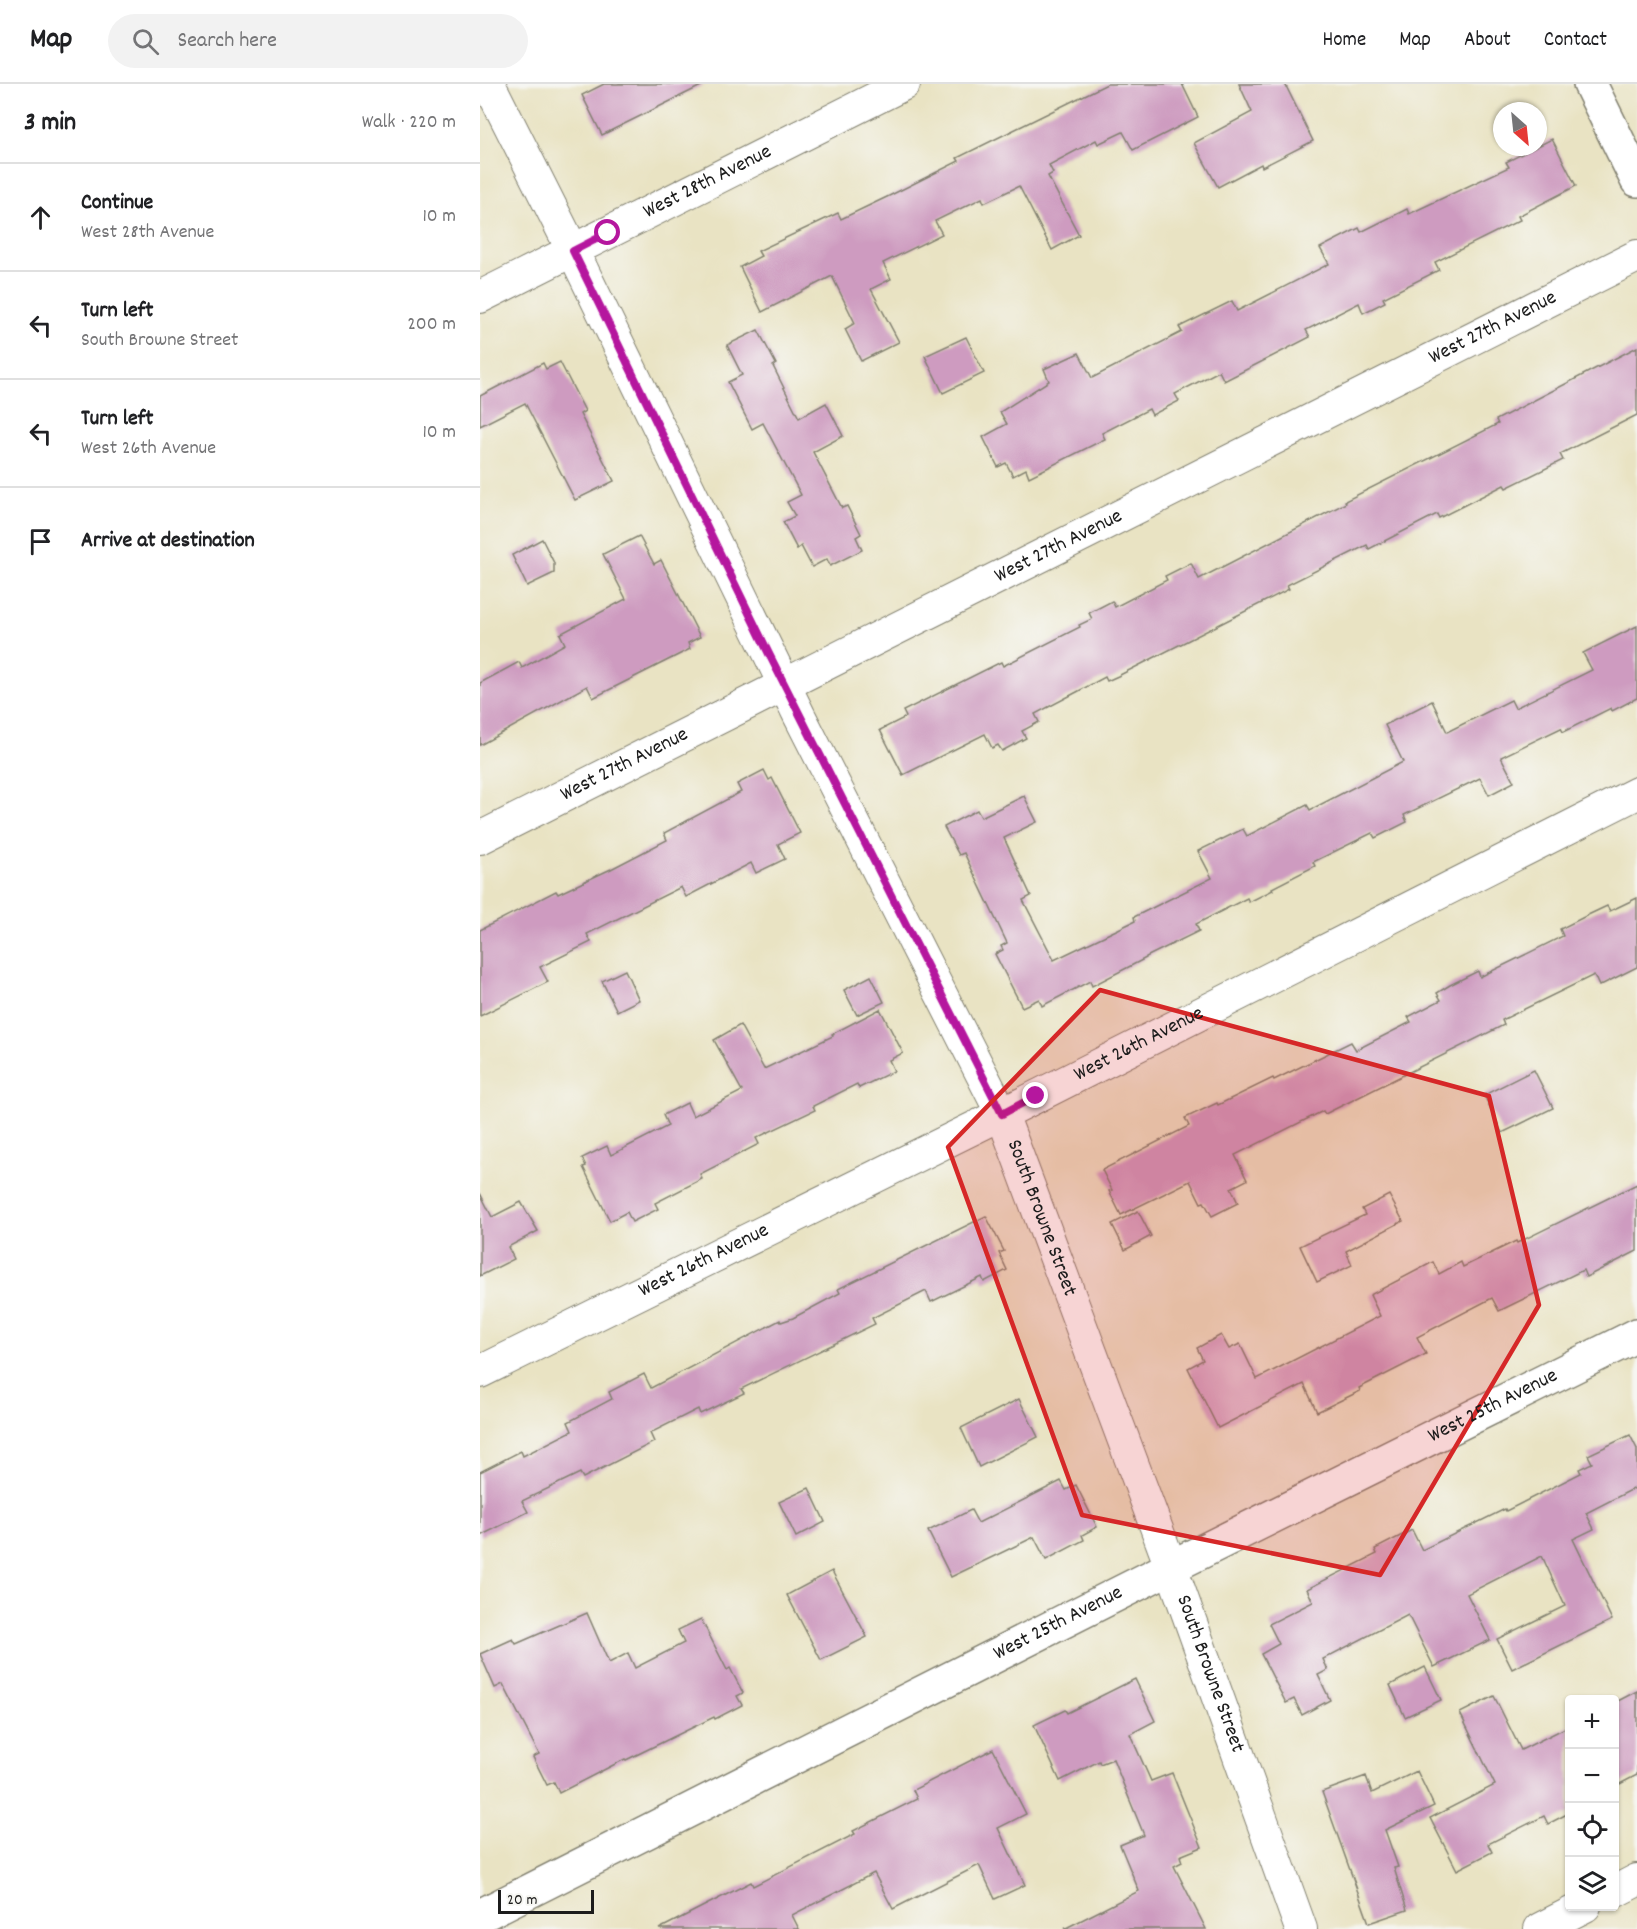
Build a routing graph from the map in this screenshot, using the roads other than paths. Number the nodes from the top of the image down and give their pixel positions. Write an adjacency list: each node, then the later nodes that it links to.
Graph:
1 (489, 84): 5 (street, South Browne Street)
2 (904, 84): 5 (street, West 28th Avenue)
3 (1590, 84): 4 (street)
4 (1637, 180)
5 (573, 251): 7 (street, West 28th Avenue); 8 (street, South Browne Street)
6 (1637, 256): 8 (street, West 27th Avenue)
7 (480, 297)
8 (785, 686): 10 (street, West 27th Avenue); 11 (street, South Browne Street)
9 (1637, 793): 11 (street, West 26th Avenue)
10 (480, 838)
11 (1002, 1114): 13 (street, West 26th Avenue); 14 (street, South Browne Street)
12 (1637, 1335): 14 (street, West 25th Avenue)
13 (480, 1372)
14 (1171, 1567): 18 (street, West 25th Avenue); 19 (street, South Browne Street)
15 (1637, 1880): 16 (street)
16 (1619, 1889)
17 (1575, 1911): 20 (street)
18 (480, 1916)
19 (1301, 1929)
20 (1540, 1929)

